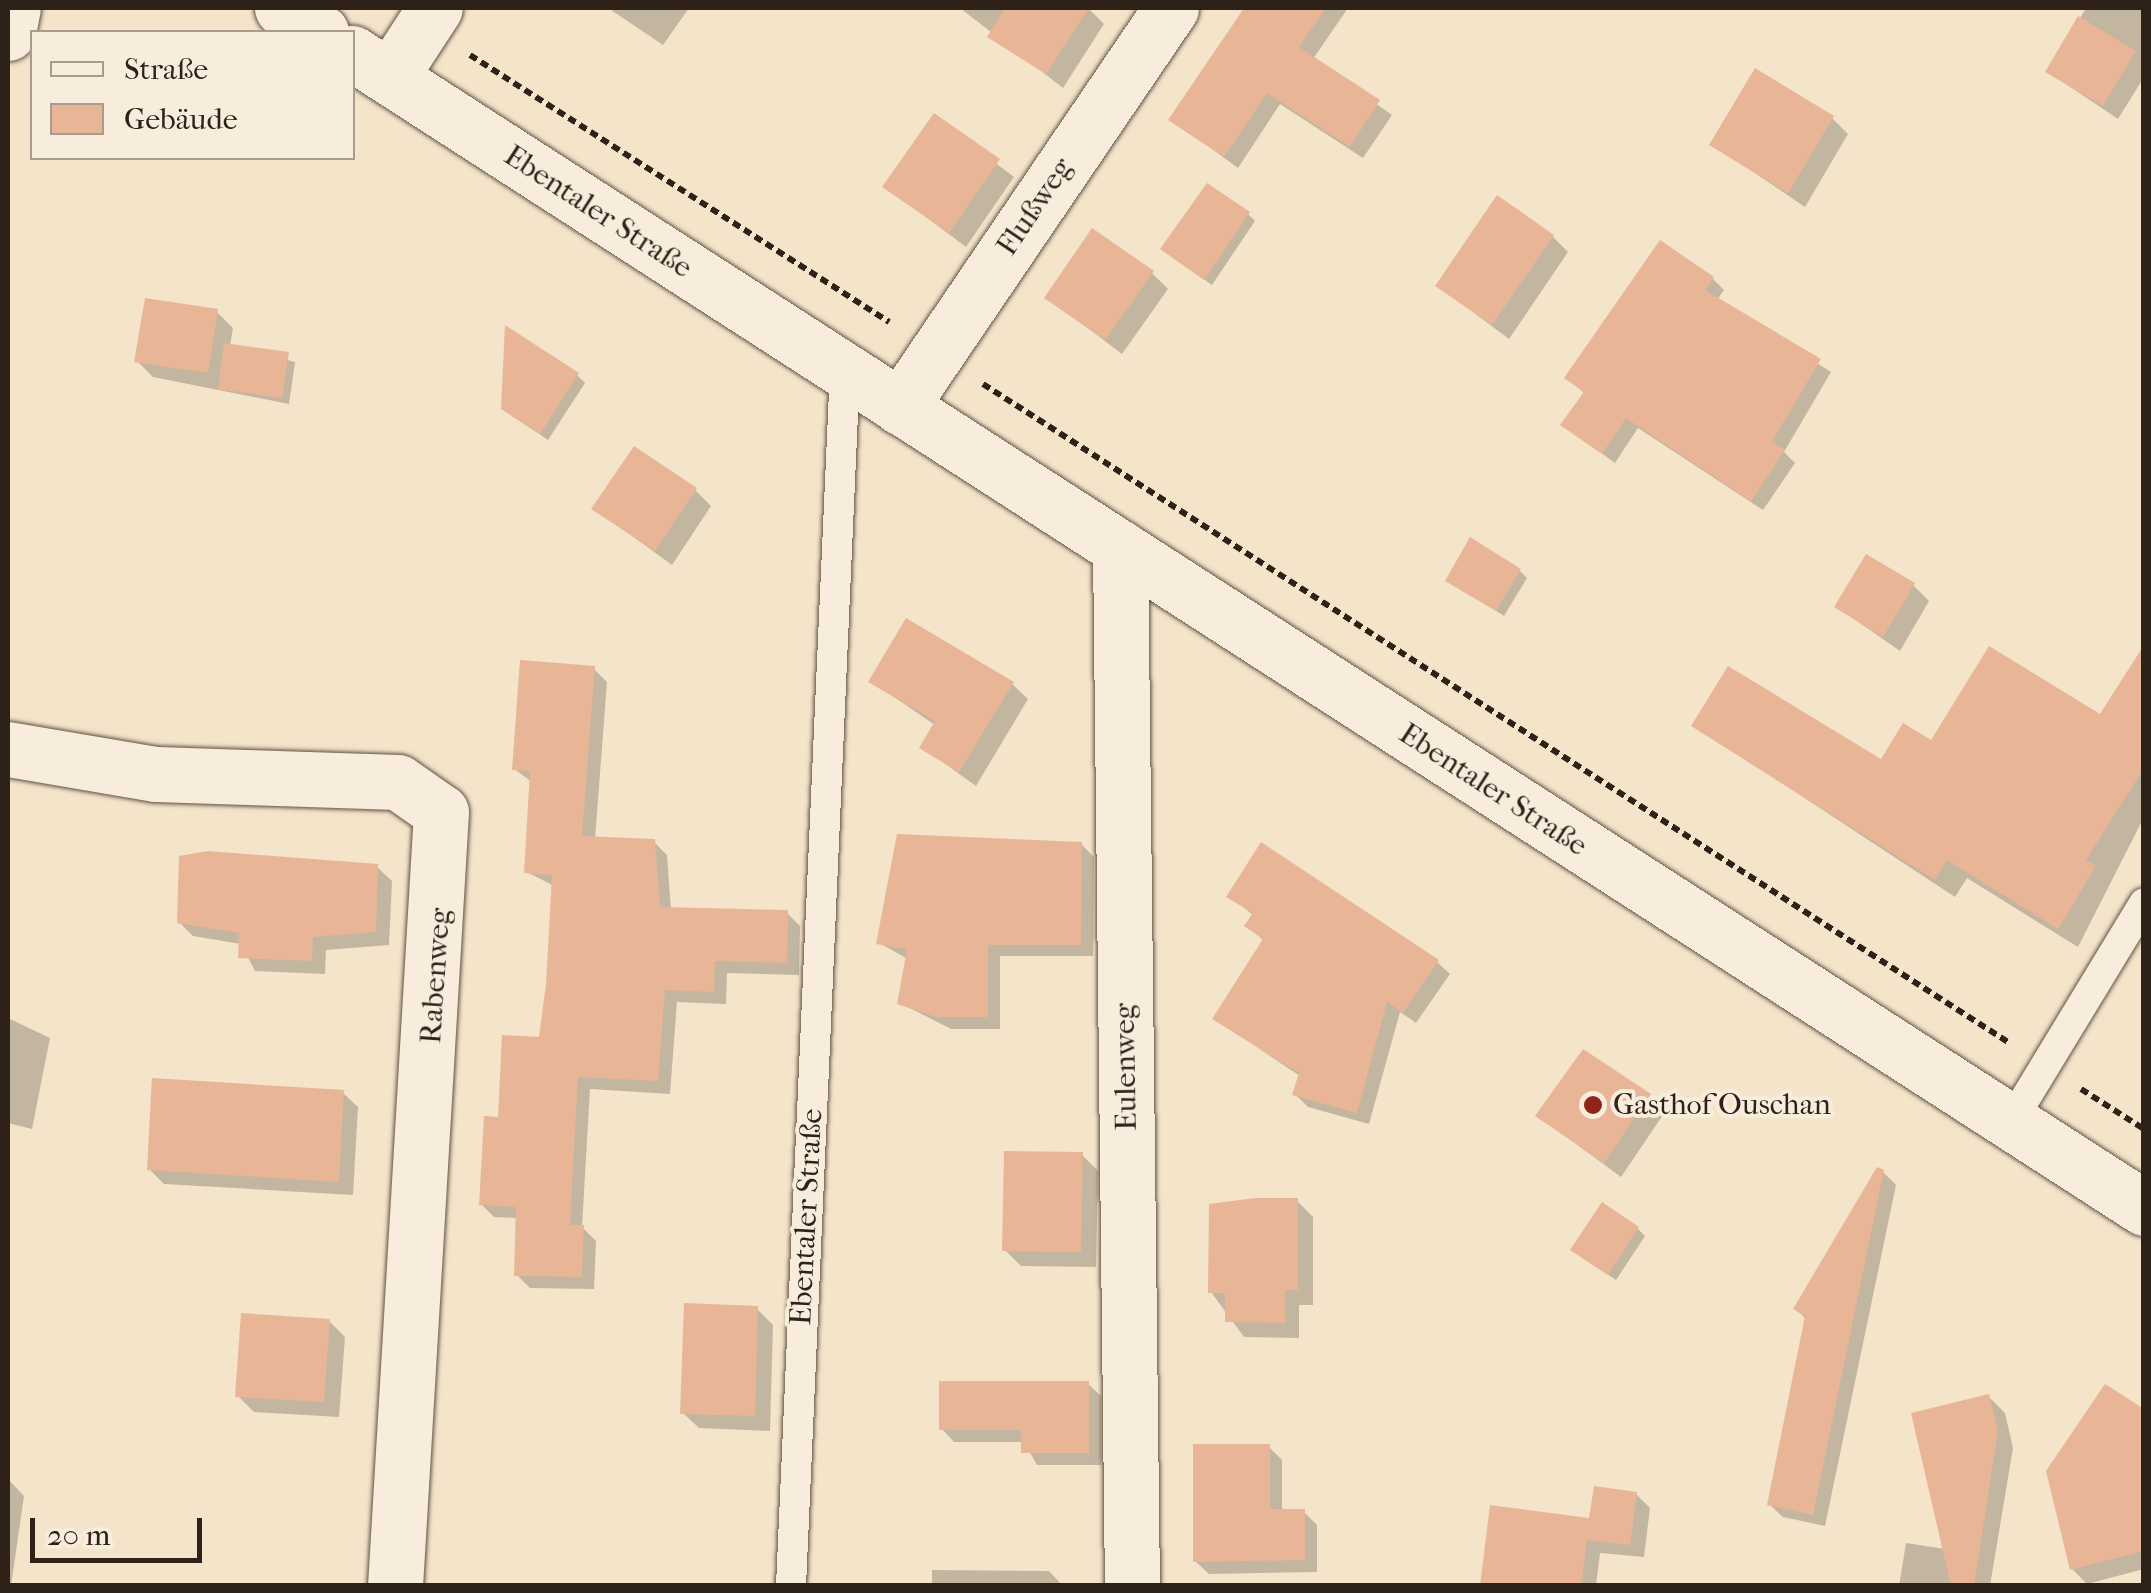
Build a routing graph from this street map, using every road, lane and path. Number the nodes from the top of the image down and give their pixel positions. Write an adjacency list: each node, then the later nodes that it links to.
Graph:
1 (13, 8): 6 (street)
2 (282, 8): 5 (street)
3 (1171, 8): 8 (street, Flußweg)
4 (429, 16): 7 (street); 8 (path)
5 (318, 30)
6 (8, 34)
7 (371, 65): 9 (street, Ebentaler Straße)
8 (936, 353): 10 (street, Flußweg); 14 (path)
9 (845, 370): 10 (street, Ebentaler Straße); 19 (lane, Ebentaler Straße)
10 (900, 407): 11 (street, Ebentaler Straße)
11 (1120, 548): 15 (street, Ebentaler Straße); 20 (street, Eulenweg)
12 (8, 749): 18 (street, Rabenweg)
13 (2144, 903): 14 (lane)
14 (2045, 1065): 15 (lane); 16 (path)
15 (2010, 1122): 17 (street, Ebentaler Straße)
16 (2144, 1129)
17 (2144, 1208)
18 (395, 1586)
19 (791, 1586)
20 (1132, 1586)

